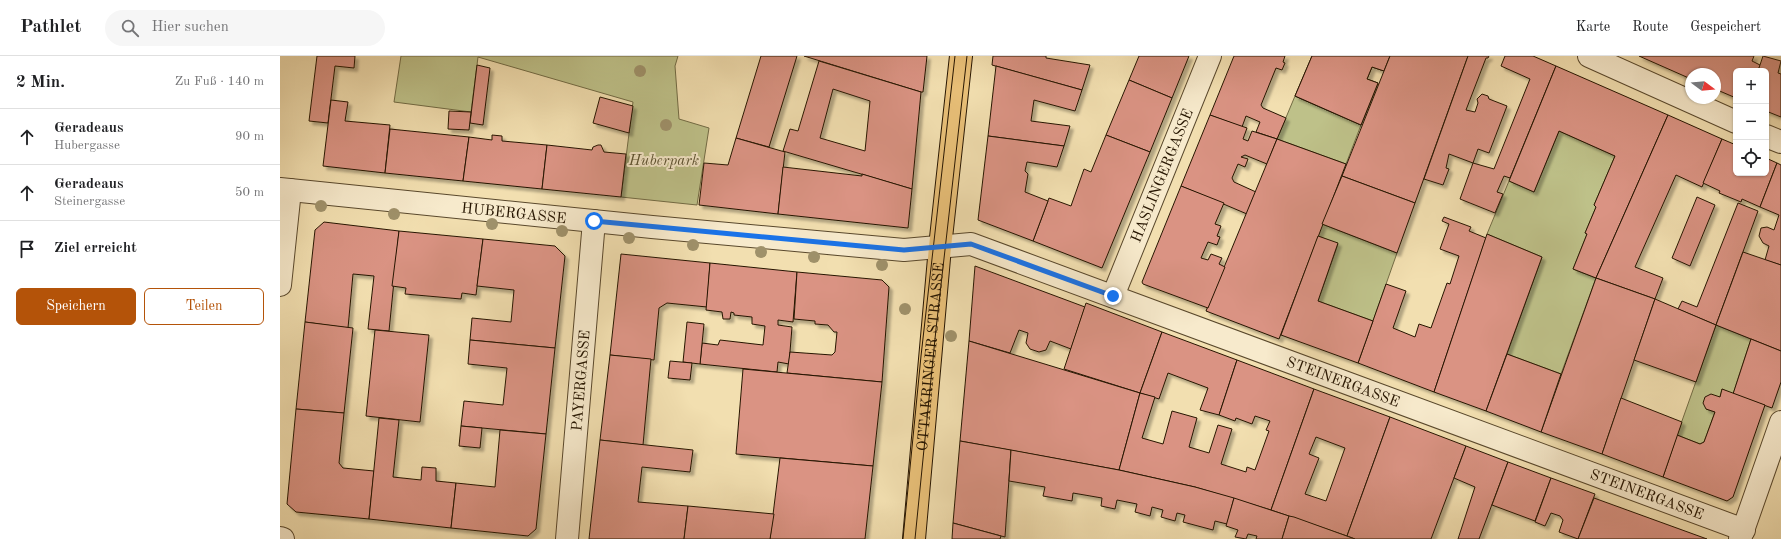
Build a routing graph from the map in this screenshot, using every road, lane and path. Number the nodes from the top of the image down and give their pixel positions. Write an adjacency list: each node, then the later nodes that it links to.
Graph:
1 (961, 56): 9 (main road, OTTAKRINGER STRASSE)
2 (1210, 56): 11 (street, HASLINGERGASSE)
3 (1589, 56): 4 (street)
4 (1733, 121)
5 (1769, 137): 6 (street)
6 (1781, 142)
7 (285, 190): 8 (street, HUBERGASSE); 10 (street)
8 (594, 221): 9 (street, HUBERGASSE); 14 (street, PAYERGASSE)
9 (940, 247): 11 (street, STEINERGASSE); 15 (main road, OTTAKRINGER STRASSE)
10 (280, 285)
11 (1113, 296): 13 (street, STEINERGASSE)
12 (1781, 422): 13 (street)
13 (1742, 535)
14 (567, 539)
15 (914, 539)

